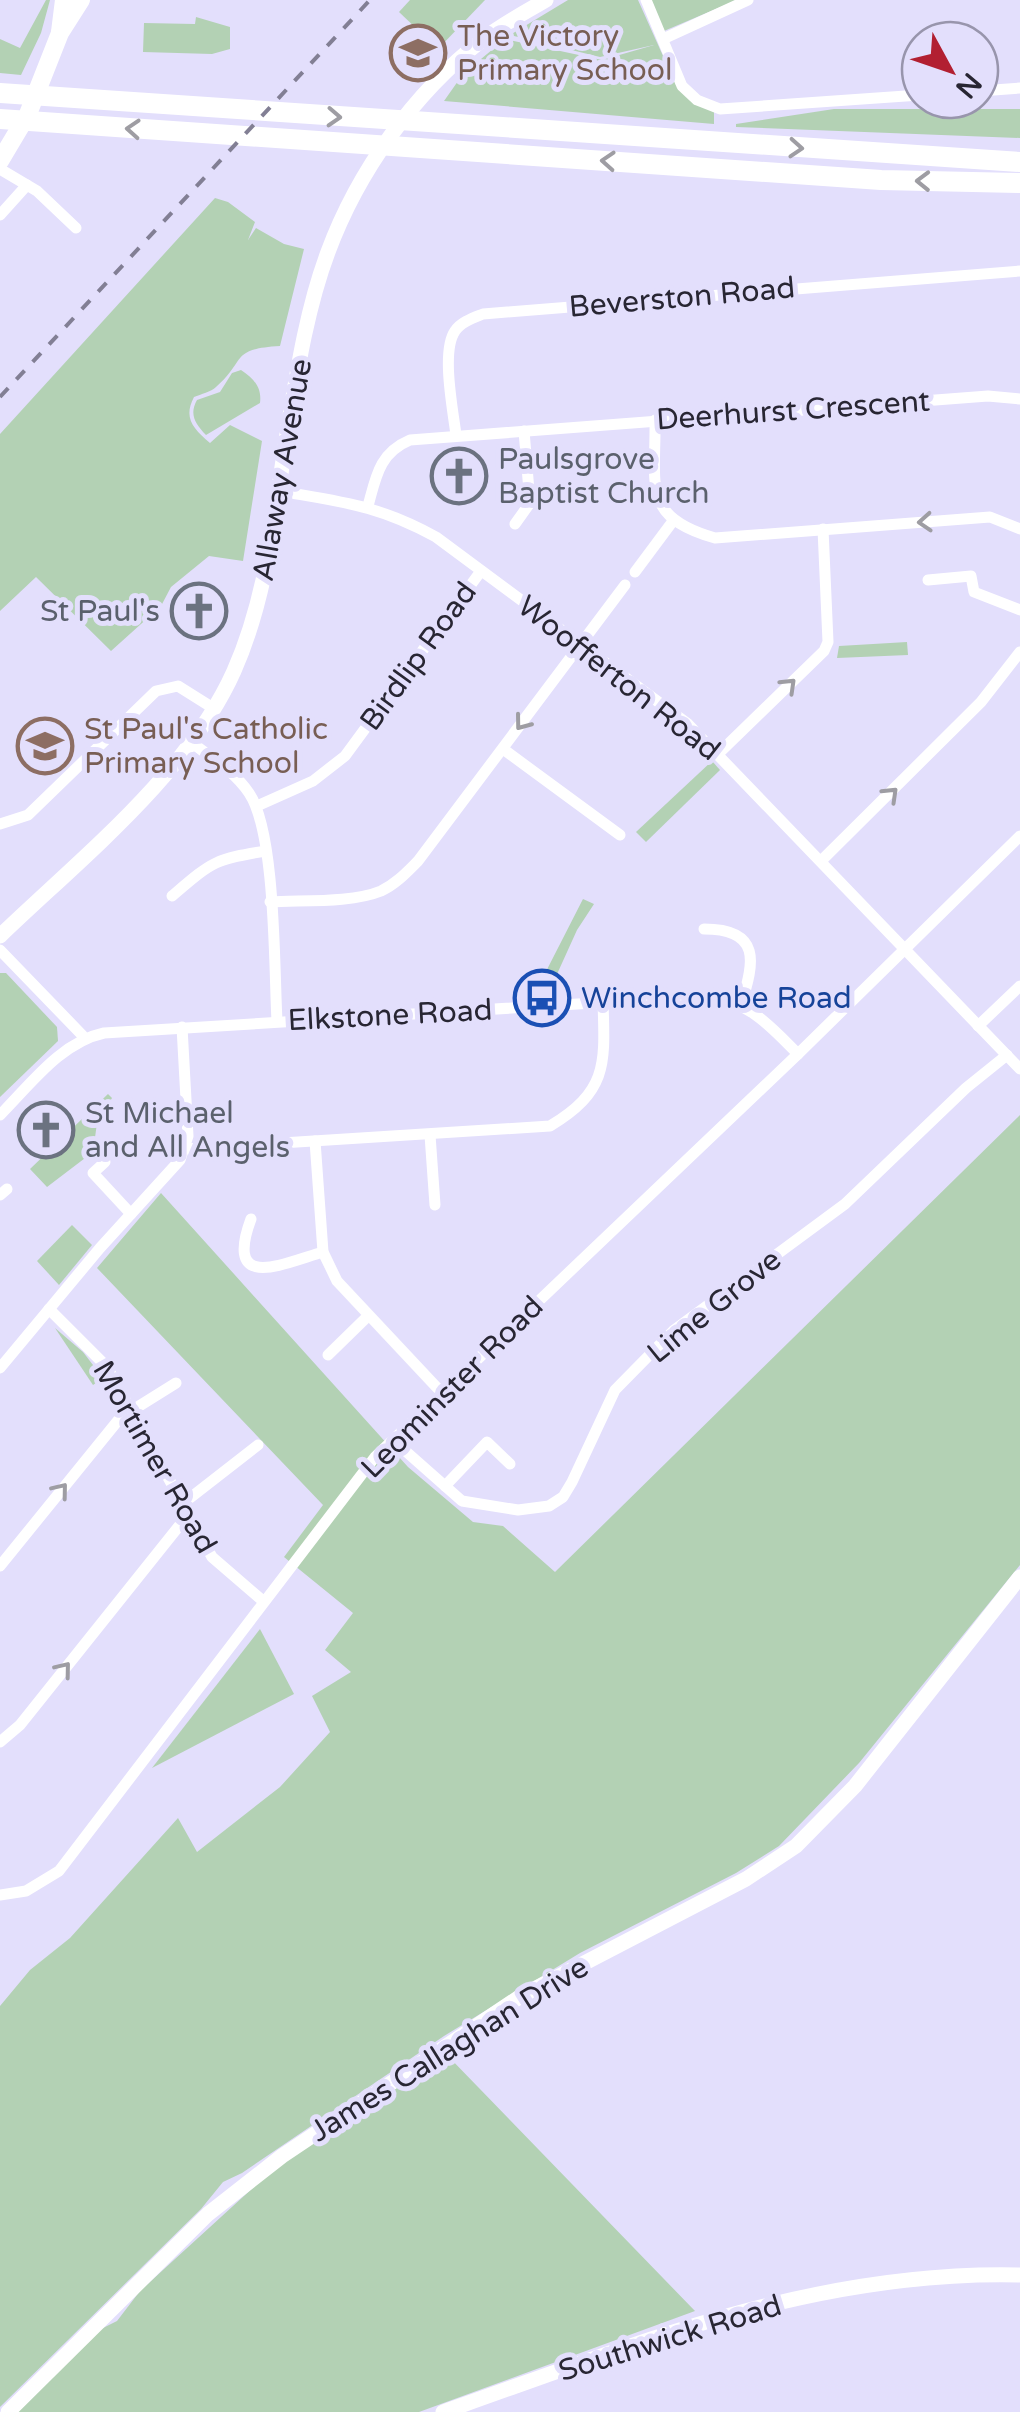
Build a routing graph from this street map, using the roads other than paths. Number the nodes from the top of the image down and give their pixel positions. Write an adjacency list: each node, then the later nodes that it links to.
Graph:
1 (64, 0): 6 (main road)
2 (81, 0): 6 (main road)
3 (546, 0): 22 (street, Allaway Avenue)
4 (646, 0): 7 (street)
5 (748, 0): 7 (street)
6 (60, 33): 12 (main road)
7 (662, 38): 9 (street)
8 (6, 93): 11 (highway, one-way to 11)
9 (900, 96)
10 (0, 119): 13 (highway, one-way to 10)
11 (1020, 162)
12 (0, 165): 14 (street)
13 (1020, 184)
14 (27, 185): 15 (street); 16 (street)
15 (0, 214)
16 (76, 228)
17 (1020, 271): 21 (street, Beverston Road)
18 (1020, 399): 19 (street, Deerhurst Crescent)
19 (655, 420): 20 (street, Deerhurst Crescent); 24 (street)
20 (524, 432): 21 (street, Deerhurst Crescent); 25 (street)
21 (456, 435): 23 (street, Deerhurst Crescent)
22 (279, 491): 23 (street, Woofferton Road); 35 (street, Allaway Avenue)
23 (368, 506): 28 (street, Woofferton Road)
24 (672, 521): 27 (street); 29 (street)
25 (515, 524)
26 (1020, 528): 27 (street, one-way to 27)
27 (822, 529): 38 (street, one-way to 27)
28 (481, 571): 33 (street, Woofferton Road); 39 (street, Birdlip Road)
29 (635, 572)
30 (928, 580): 32 (street)
31 (625, 585): 33 (street)
32 (1020, 610)
33 (580, 645): 37 (street, one-way to 37); 38 (street, Woofferton Road)
34 (1020, 652): 44 (street, one-way to 34)
35 (213, 708): 36 (street, Allaway Avenue); 40 (street)
36 (192, 743): 39 (street); 48 (street, Allaway Avenue)
37 (502, 749): 41 (street); 46 (street)
38 (718, 753): 44 (street, Woofferton Road)
39 (257, 806): 43 (street)
40 (0, 824)
41 (620, 835)
42 (1020, 836): 50 (street)
43 (266, 851): 45 (street); 46 (street)
44 (821, 861): 50 (street, Woofferton Road)
45 (172, 896)
46 (270, 902): 54 (street)
47 (704, 929): 53 (street)
48 (0, 936)
49 (0, 950): 57 (street)
50 (906, 950): 55 (street, Woofferton Road); 58 (street, Leominster Road)
51 (1019, 990): 55 (street)
52 (603, 1002): 53 (street, Elkstone Road); 54 (street, Elkstone Road); 62 (street)
53 (741, 1004): 58 (street)
54 (277, 1021): 56 (street, Elkstone Road)
55 (978, 1026): 59 (street, Woofferton Road)
56 (182, 1028): 57 (street, Elkstone Road); 64 (street)
57 (84, 1037): 61 (street)
58 (798, 1054): 75 (street, Leominster Road)
59 (1007, 1056): 60 (street, Woofferton Road); 80 (street, Lime Grove)
60 (1020, 1068)
61 (0, 1115)
62 (430, 1135): 63 (street); 66 (street)
63 (315, 1141): 64 (street); 69 (street)
64 (185, 1148): 67 (street)
65 (105, 1162): 67 (street)
66 (435, 1205)
67 (131, 1214): 70 (street)
68 (251, 1219): 69 (street)
69 (323, 1252): 71 (street)
70 (49, 1309): 73 (street); 76 (street, Mortimer Road)
71 (368, 1316): 72 (street); 75 (street)
72 (328, 1355)
73 (0, 1368)
74 (176, 1383): 76 (street)
75 (442, 1393): 77 (street, Leominster Road)
76 (130, 1413): 81 (street, Mortimer Road); 82 (street, one-way to 76)
77 (393, 1440): 80 (street, Lime Grove); 84 (street, Leominster Road)
78 (258, 1445): 81 (street)
79 (510, 1464): 80 (street)
80 (445, 1486)
81 (184, 1511): 84 (street, Mortimer Road); 85 (street, one-way to 81)
82 (0, 1566)
83 (1020, 1576): 88 (street, James Callaghan Drive)
84 (263, 1602): 86 (street, Leominster Road)
85 (0, 1742)
86 (0, 1895)
87 (1020, 2275): 89 (street, Southwick Road)
88 (8, 2412)
89 (444, 2412)

